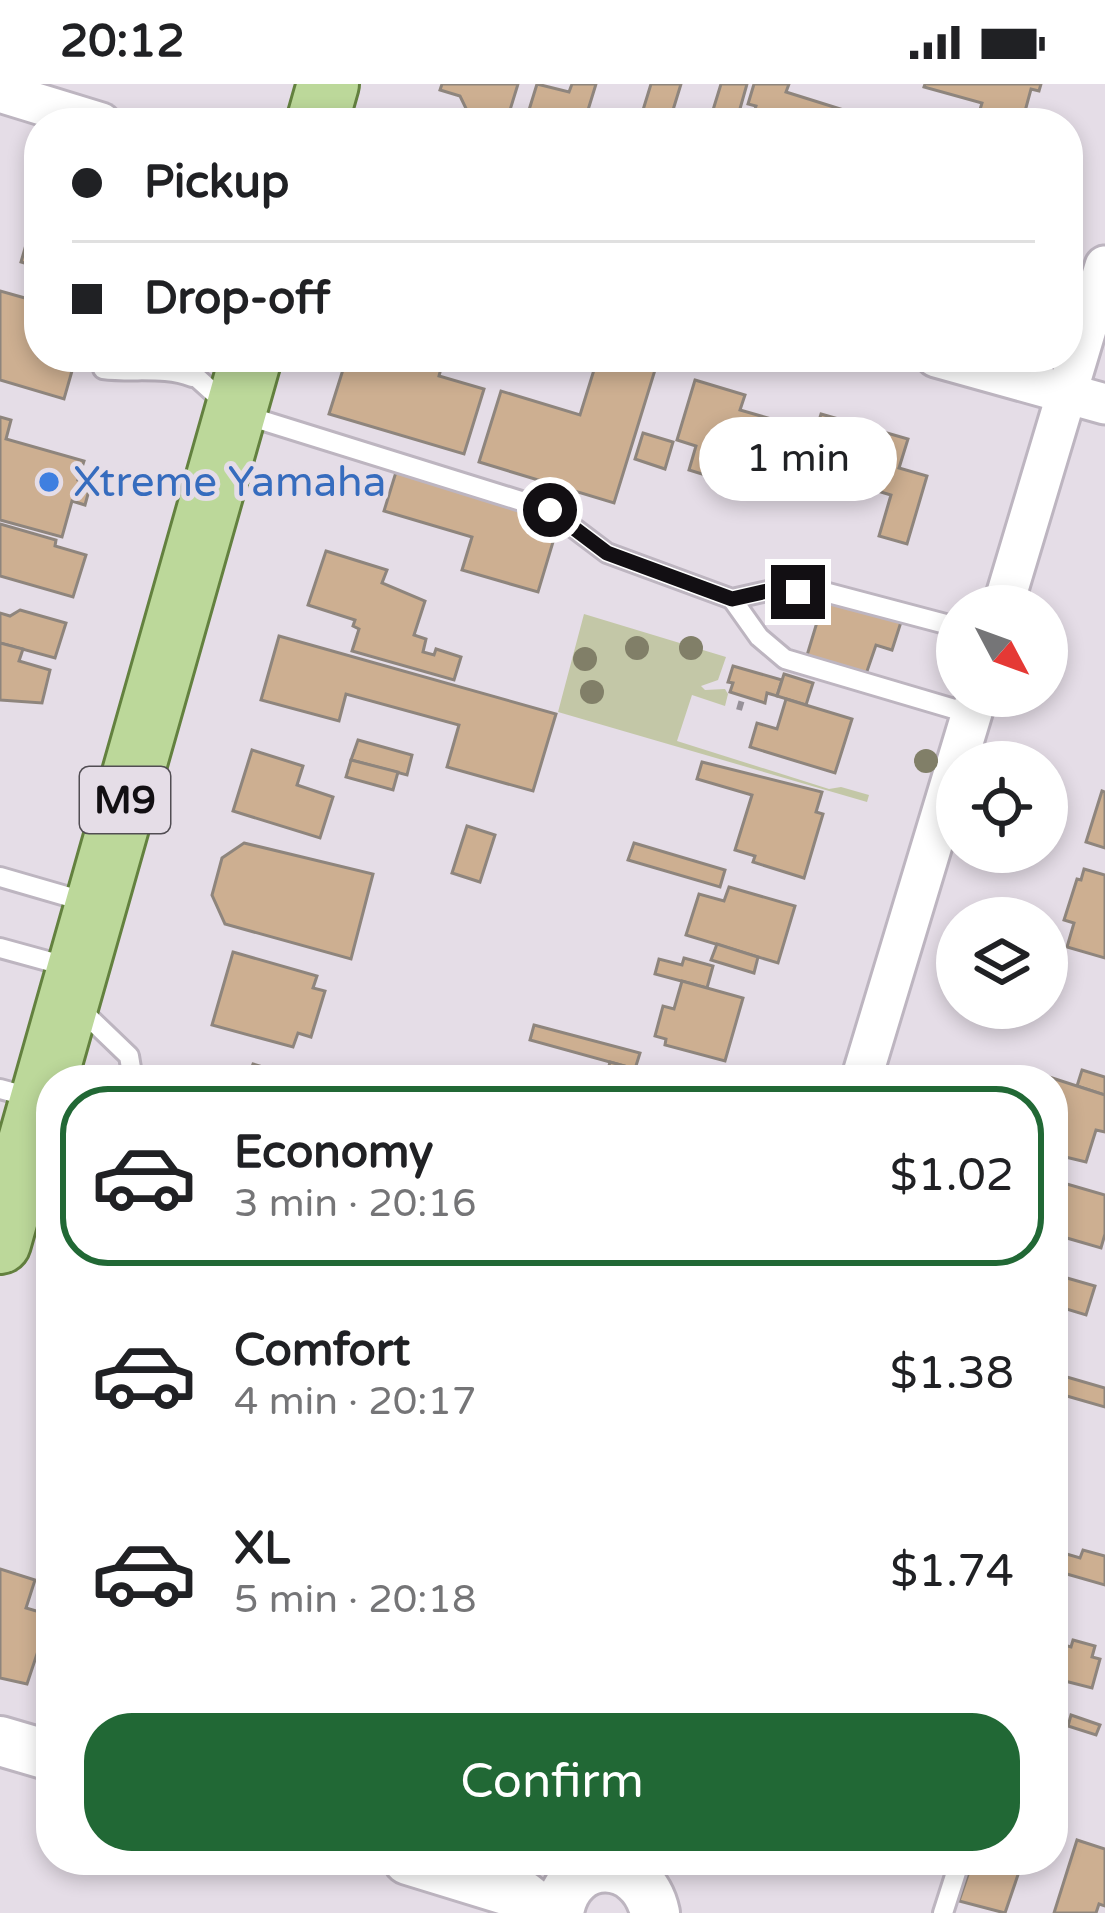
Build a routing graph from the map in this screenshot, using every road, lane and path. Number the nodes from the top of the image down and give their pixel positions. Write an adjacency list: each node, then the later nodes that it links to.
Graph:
1 (0, 92): 2 (street)
2 (52, 108)
3 (1105, 266): 4 (street)
4 (1083, 340)
5 (173, 372): 8 (lane)
6 (991, 372): 9 (street)
7 (1073, 372): 9 (street)
8 (228, 383): 12 (lane); 19 (main road, M9)
9 (1067, 393): 10 (street); 11 (street)
10 (1105, 404)
11 (1010, 585)
12 (732, 599): 13 (lane); 15 (lane)
13 (936, 621)
14 (743, 696): 16 (path)
15 (936, 696)
16 (739, 710)
17 (970, 717): 24 (street)
18 (0, 877): 19 (lane)
19 (95, 904): 21 (main road, M9)
20 (0, 948): 21 (lane)
21 (73, 984): 22 (main road, M9); 23 (lane)
22 (48, 1065)
23 (130, 1065)
24 (866, 1065)
25 (29, 1125): 26 (main road, M9)
26 (0, 1243)
27 (0, 1741): 28 (street)
28 (36, 1752)
29 (500, 1875): 31 (street)
30 (955, 1875): 32 (lane)
31 (605, 1892)
32 (943, 1913)

